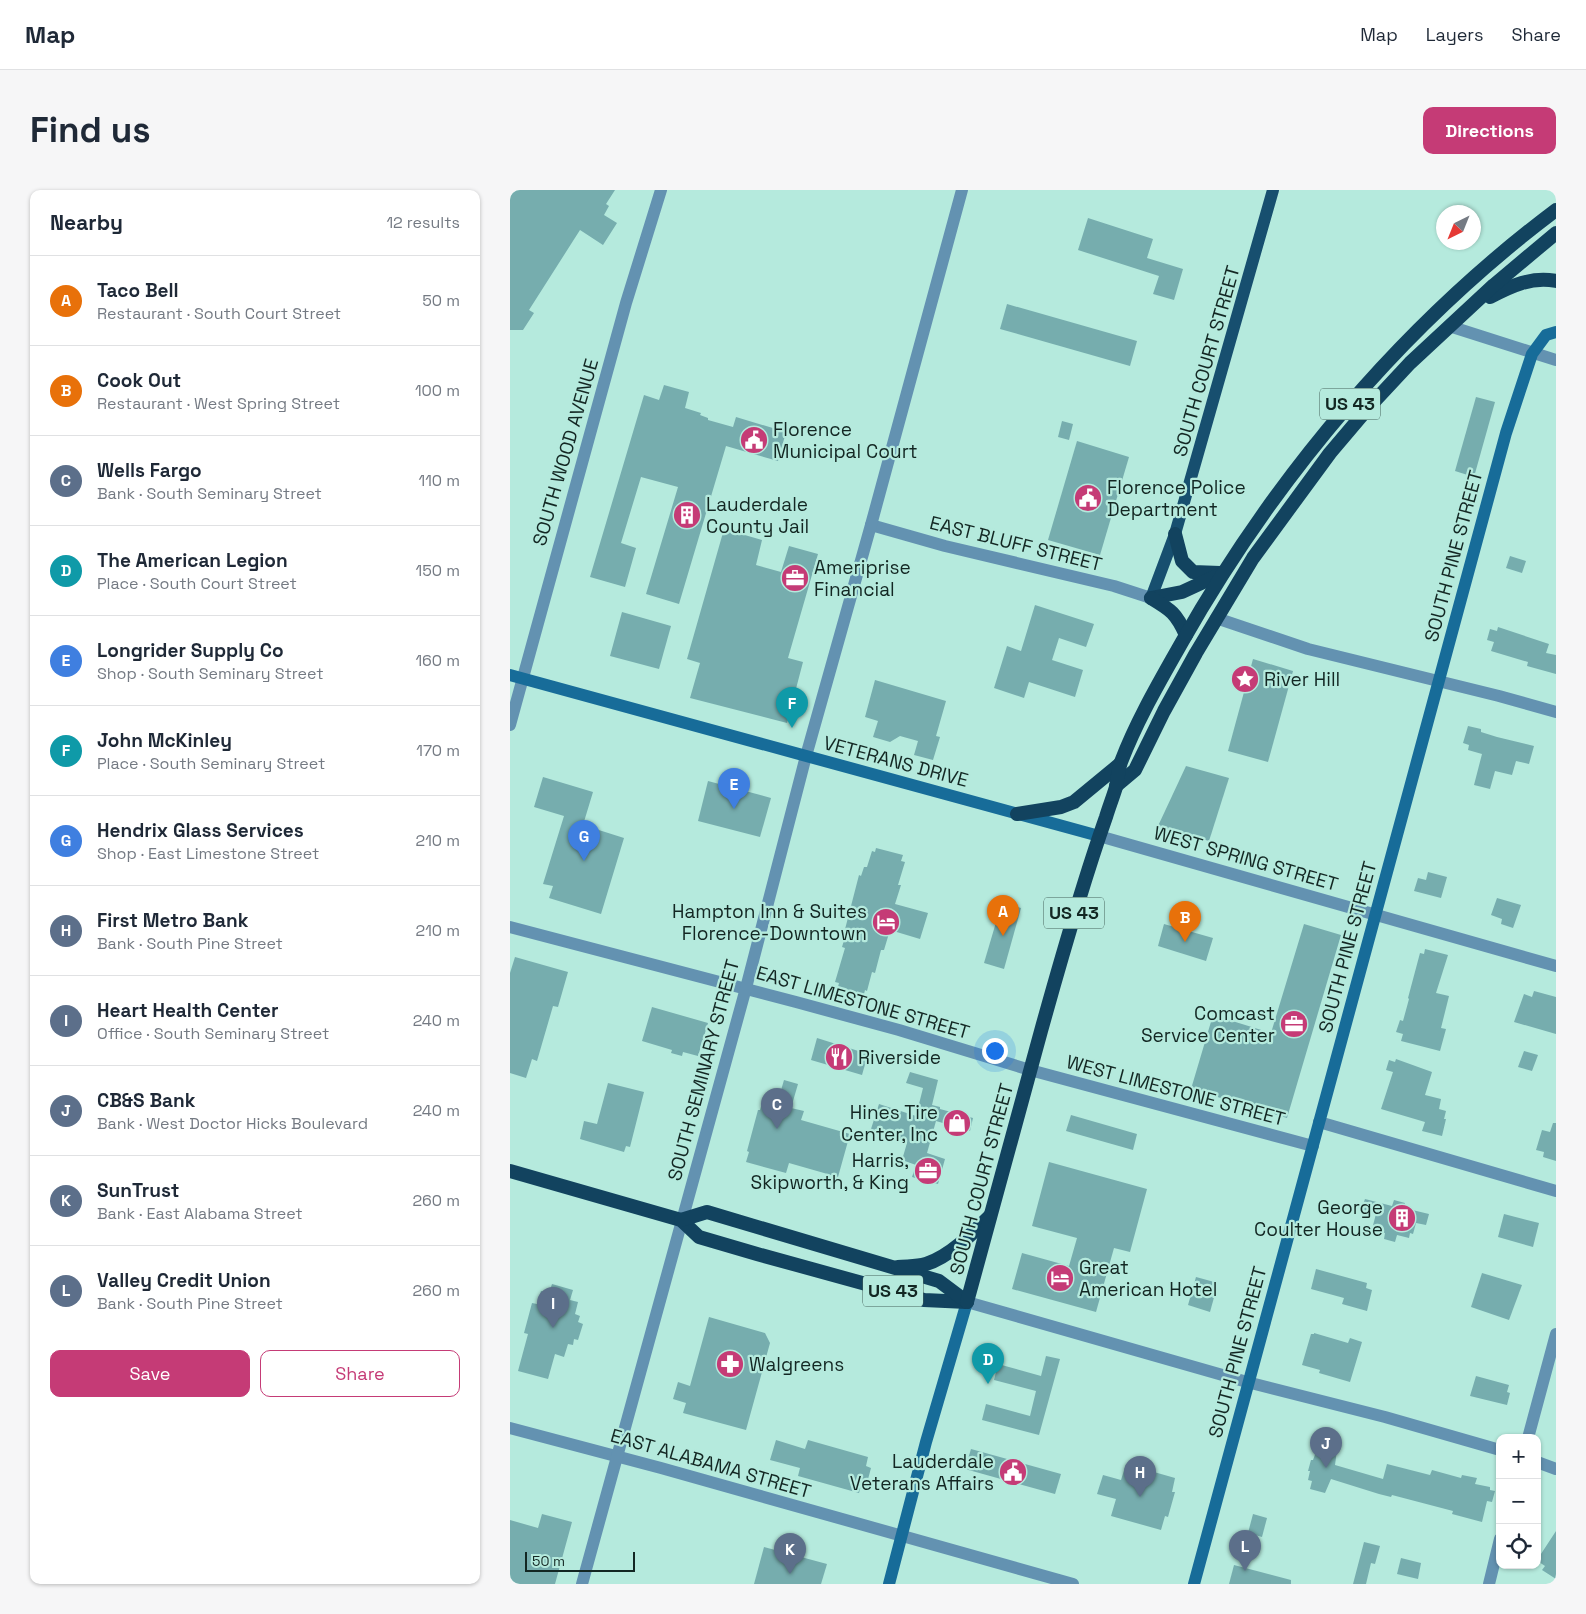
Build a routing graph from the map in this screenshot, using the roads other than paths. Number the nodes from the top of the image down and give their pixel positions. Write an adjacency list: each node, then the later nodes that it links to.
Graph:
1 (660, 190): 18 (street, SOUTH WOOD AVENUE)
2 (962, 190): 12 (street, SOUTH SEMINARY STREET)
3 (1273, 190): 13 (main road, SOUTH COURT STREET)
4 (1556, 210): 14 (highway, US 43)
5 (1556, 233): 7 (highway, US 43)
6 (1556, 281): 7 (highway)
7 (1469, 308): 8 (highway, US 43)
8 (1449, 326): 10 (street); 16 (highway, US 43)
9 (1556, 332): 10 (main road, SOUTH PINE STREET)
10 (1532, 354): 11 (street); 19 (main road, SOUTH PINE STREET)
11 (1556, 360)
12 (871, 525): 15 (street, EAST BLUFF STREET); 22 (street, SOUTH SEMINARY STREET)
13 (1175, 534): 14 (highway); 15 (main road, SOUTH COURT STREET)
14 (1223, 573): 15 (highway); 17 (highway, US 43)
15 (1151, 598): 17 (highway)
16 (1216, 618): 19 (street); 24 (highway, US 43)
17 (1186, 634): 23 (highway, US 43)
18 (516, 677): 21 (street, SOUTH WOOD AVENUE); 22 (main road, VETERANS DRIVE)
19 (1439, 681): 20 (street); 27 (main road, SOUTH PINE STREET)
20 (1556, 712)
21 (510, 725)
22 (806, 756): 25 (main road, VETERANS DRIVE); 30 (street, SOUTH SEMINARY STREET)
23 (1120, 764): 24 (highway, US 43); 25 (highway)
24 (1116, 786): 26 (highway, SOUTH COURT STREET / US 43)
25 (1017, 814): 26 (main road, VETERANS DRIVE)
26 (1099, 836): 27 (street, WEST SPRING STREET); 31 (highway, SOUTH COURT STREET / US 43)
27 (1376, 914): 29 (street, WEST SPRING STREET); 32 (main road, SOUTH PINE STREET)
28 (510, 927): 30 (street, EAST LIMESTONE STREET)
29 (1556, 966)
30 (746, 988): 31 (street, EAST LIMESTONE STREET); 37 (street, SOUTH SEMINARY STREET)
31 (1030, 1070): 33 (street, WEST LIMESTONE STREET); 36 (highway, SOUTH COURT STREET / US 43)
32 (1319, 1122): 33 (main road, SOUTH PINE STREET); 35 (street)
33 (1313, 1146): 41 (main road, SOUTH PINE STREET)
34 (510, 1171): 37 (highway, US 43)
35 (1556, 1191)
36 (990, 1216): 38 (highway, US 43); 39 (highway, SOUTH COURT STREET / US 43)
37 (682, 1220): 38 (highway, US 43); 39 (highway, US 43); 45 (street, SOUTH SEMINARY STREET)
38 (893, 1268): 39 (highway)
39 (967, 1302): 41 (street); 48 (main road, SOUTH COURT STREET)
40 (1556, 1334): 43 (street)
41 (1247, 1382): 44 (street); 53 (main road, SOUTH PINE STREET)
42 (510, 1428): 45 (street, EAST ALABAMA STREET)
43 (1529, 1434)
44 (1496, 1449)
45 (617, 1456): 48 (street, EAST ALABAMA STREET); 50 (street, SOUTH SEMINARY STREET)
46 (1541, 1463): 47 (street)
47 (1556, 1469)
48 (901, 1536): 51 (main road, SOUTH COURT STREET); 52 (street, EAST ALABAMA STREET)
49 (1496, 1555): 54 (street)
50 (582, 1584)
51 (889, 1584)
52 (1074, 1584)
53 (1194, 1584)
54 (1489, 1584)

